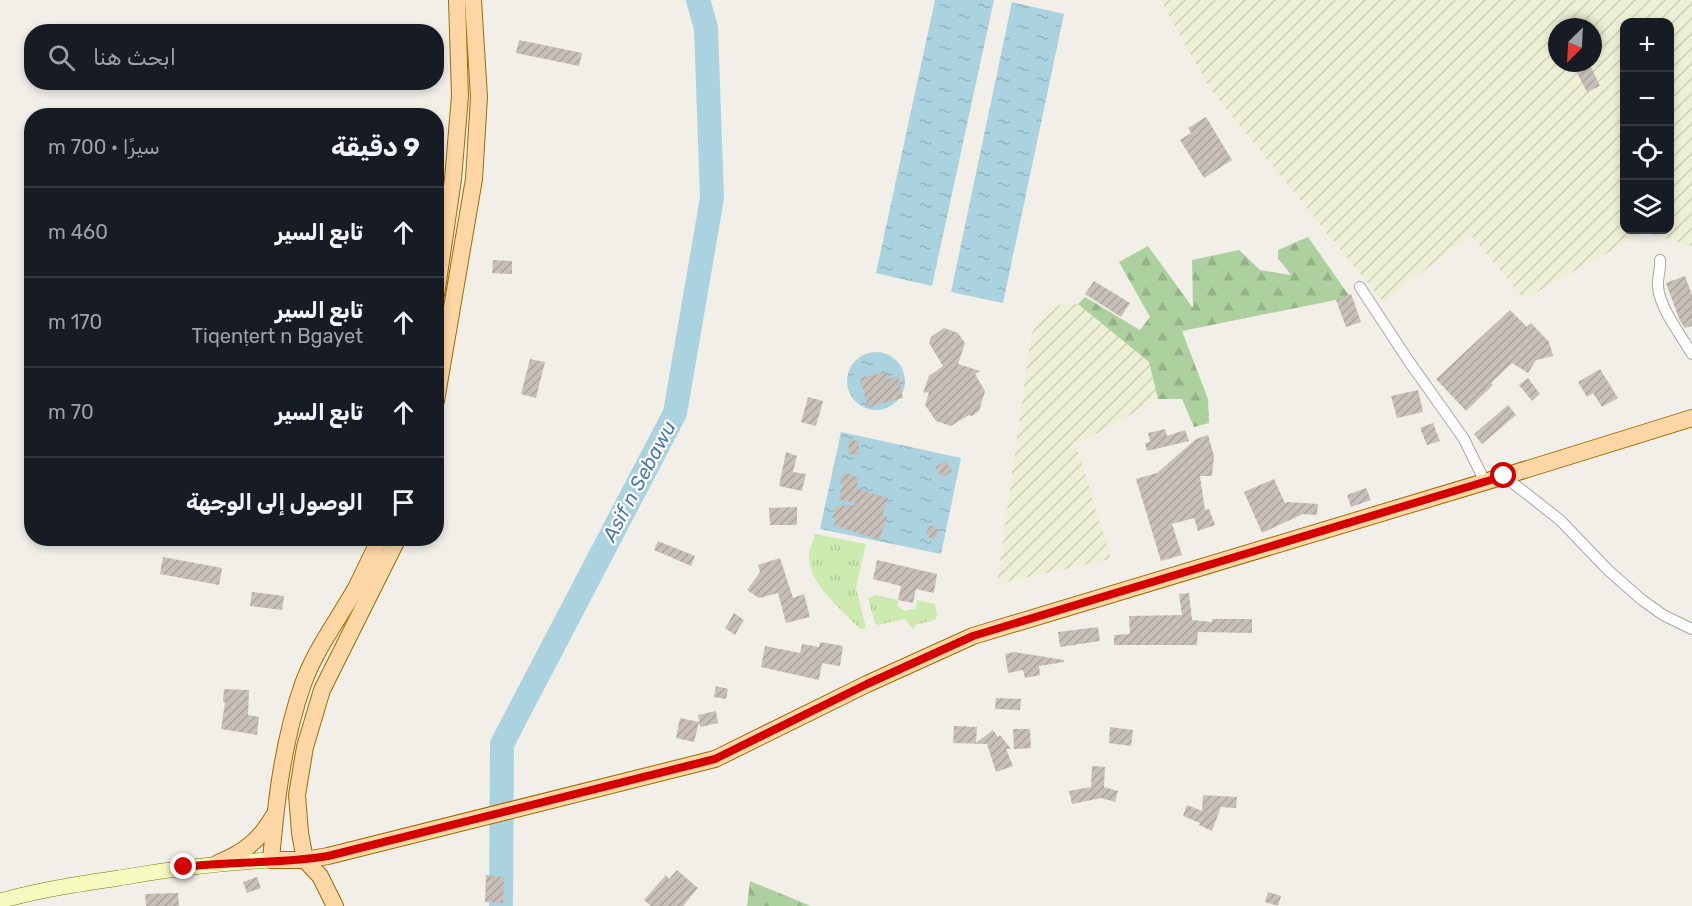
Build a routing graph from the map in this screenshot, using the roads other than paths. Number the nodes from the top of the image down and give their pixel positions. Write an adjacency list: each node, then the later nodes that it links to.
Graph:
1 (456, 0): 3 (main road)
2 (473, 0): 6 (main road)
3 (444, 240)
4 (1660, 260): 7 (street)
5 (1360, 287): 10 (street)
6 (444, 354)
7 (1692, 354)
8 (1692, 418): 9 (main road)
9 (1504, 476): 10 (main road); 13 (street)
10 (1485, 482): 16 (main road)
11 (376, 546): 14 (main road)
12 (394, 546): 16 (main road)
13 (1692, 629)
14 (275, 814): 15 (main road); 17 (main road)
15 (271, 860): 16 (main road); 17 (main road)
16 (305, 860): 19 (main road)
17 (218, 863): 18 (main road)
18 (0, 901)
19 (335, 906)

